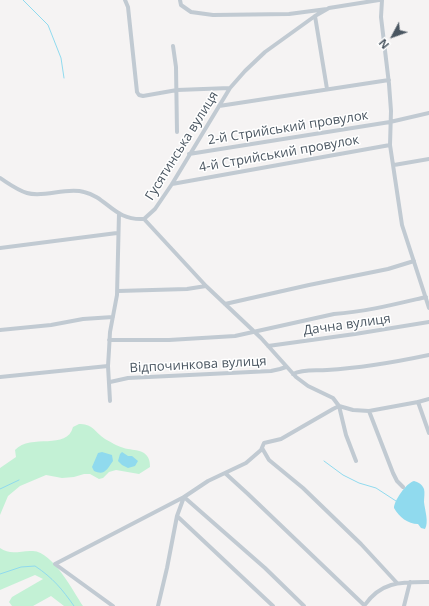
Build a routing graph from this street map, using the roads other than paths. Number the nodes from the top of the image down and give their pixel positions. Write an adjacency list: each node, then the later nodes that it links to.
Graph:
1 (125, 0): 11 (street, Гусятинська вулиця)
2 (180, 0): 5 (street)
3 (379, 0): 5 (street)
4 (382, 0): 8 (street)
5 (329, 8): 6 (street)
6 (315, 16): 9 (street); 10 (street)
7 (173, 46): 11 (street)
8 (389, 80): 10 (street); 14 (street)
9 (230, 88): 11 (street, Гусятинська вулиця); 12 (street, Гусятинська вулиця)
10 (327, 89): 12 (street)
11 (177, 90): 15 (street)
12 (219, 106): 17 (street, Гусятинська вулиця)
13 (429, 113): 14 (street, 2-й Стрийський провулок)
14 (390, 122): 16 (street); 17 (street, 2-й Стрийський провулок)
15 (177, 132)
16 (390, 145): 19 (street); 21 (street, 4-й Стрийський провулок)
17 (189, 154): 21 (street, Гусятинська вулиця)
18 (429, 159): 19 (street)
19 (394, 165): 26 (street)
20 (0, 178): 22 (street, Гусятинська вулиця)
21 (172, 184): 23 (street, Гусятинська вулиця)
22 (119, 214): 23 (street, Гусятинська вулиця); 24 (street)
23 (144, 219): 27 (street)
24 (117, 233): 25 (street); 28 (street)
25 (0, 248)
26 (414, 261): 29 (street); 30 (street)
27 (206, 286): 28 (street); 30 (street)
28 (118, 291): 32 (street)
29 (426, 297): 31 (street); 35 (street)
30 (225, 304): 35 (street)
31 (429, 308)
32 (114, 317): 34 (street); 36 (street)
33 (429, 322): 37 (street, Дачна вулиця)
34 (0, 330)
35 (253, 331): 36 (street); 37 (street)
36 (109, 340): 39 (street)
37 (268, 346): 40 (street)
38 (429, 355): 41 (street)
39 (108, 366): 42 (street); 43 (street)
40 (286, 367): 41 (street); 43 (street, Відпочинкова вулиця)
41 (293, 374): 47 (street)
42 (0, 377)
43 (110, 382): 45 (street)
44 (429, 398): 46 (street)
45 (110, 401)
46 (418, 402): 48 (street); 49 (street)
47 (339, 406): 48 (street); 50 (street); 51 (street)
48 (369, 410): 53 (street)
49 (429, 433)
50 (262, 448): 52 (street); 58 (street)
51 (356, 461)
52 (225, 473): 54 (street); 63 (street)
53 (403, 487)
54 (184, 497): 55 (street); 59 (street); 62 (street)
55 (176, 516): 60 (street); 61 (street)
56 (410, 582): 57 (street); 58 (street); 64 (street)
57 (429, 582)
58 (397, 583): 63 (street)
59 (113, 606)
60 (158, 606)
61 (273, 606)
62 (304, 606)
63 (364, 606)
64 (404, 606)

